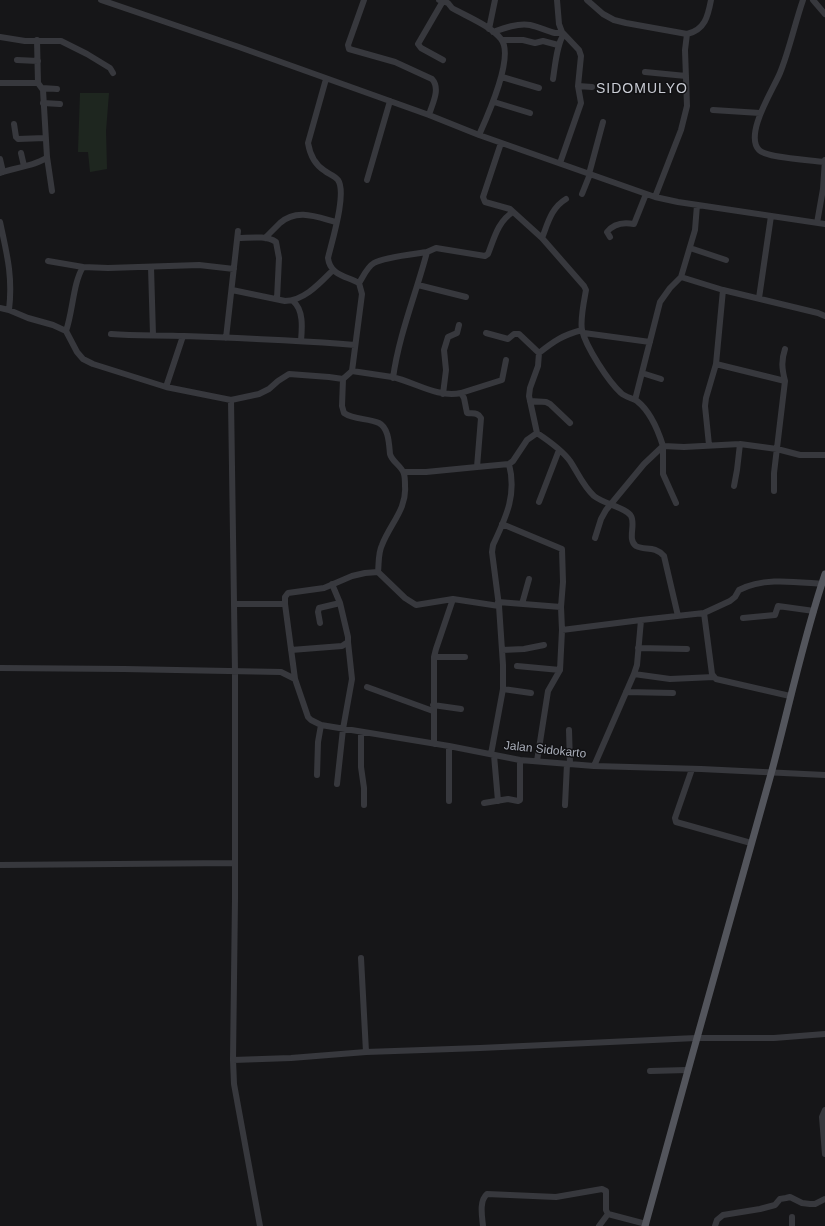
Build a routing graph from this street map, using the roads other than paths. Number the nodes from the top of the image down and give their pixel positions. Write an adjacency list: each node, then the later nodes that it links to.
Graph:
1 (101, 0): 25 (street)
2 (364, 0): 40 (street)
3 (495, 0): 11 (street)
4 (557, 0): 12 (street)
5 (586, 0): 13 (street)
6 (710, 0): 13 (street)
7 (803, 0): 39 (street)
8 (813, 0): 10 (street)
9 (444, 1): 11 (street); 19 (street)
10 (825, 14)
11 (491, 30): 12 (street); 16 (street)
12 (563, 33): 17 (street); 29 (street)
13 (687, 34): 23 (street)
14 (0, 37): 15 (street)
15 (37, 40): 20 (street); 21 (street)
16 (502, 40): 17 (street); 24 (street)
17 (558, 44): 26 (street)
18 (17, 60): 20 (street)
19 (443, 60)
20 (38, 61): 28 (street)
21 (113, 72)
22 (645, 72): 23 (street)
23 (686, 76): 58 (street)
24 (502, 77): 31 (street); 34 (street)
25 (326, 79): 33 (street); 64 (street)
26 (553, 79)
27 (0, 83): 28 (street)
28 (40, 86): 32 (street); 35 (street)
29 (578, 86): 30 (street); 50 (street)
30 (592, 87)
31 (539, 88)
32 (57, 89)
33 (390, 101): 40 (street); 54 (street)
34 (494, 102): 38 (street); 43 (street)
35 (43, 103): 36 (street); 44 (street)
36 (60, 104)
37 (713, 110): 39 (street)
38 (530, 113)
39 (760, 113): 49 (street)
40 (429, 115): 43 (street)
41 (603, 122): 53 (street)
42 (14, 124): 44 (street)
43 (480, 135): 45 (street)
44 (45, 138): 47 (street)
45 (501, 143): 50 (street); 61 (street)
46 (22, 154): 51 (street)
47 (47, 157): 51 (street); 55 (street)
48 (0, 159): 52 (street)
49 (825, 161): 65 (street)
50 (560, 163): 53 (street)
51 (24, 166): 52 (street)
52 (1, 172)
53 (589, 174): 56 (street); 57 (street)
54 (366, 180)
55 (52, 191)
56 (582, 194)
57 (646, 194): 58 (street); 67 (street)
58 (655, 197): 60 (street)
59 (566, 199): 69 (street)
60 (697, 205): 62 (street); 70 (street)
61 (513, 212): 69 (street); 71 (street)
62 (771, 216): 65 (street); 84 (street)
63 (0, 222): 88 (street)
64 (336, 222): 68 (street); 77 (street)
65 (817, 223): 66 (street)
66 (825, 224)
67 (610, 237)
68 (265, 238): 76 (street); 85 (street)
69 (542, 238): 92 (street)
70 (690, 248): 72 (street); 78 (street)
71 (427, 252): 79 (street); 80 (street)
72 (726, 260)
73 (48, 261): 74 (street)
74 (83, 267): 75 (street); 91 (street)
75 (151, 267): 76 (street); 95 (street)
76 (234, 270): 81 (street)
77 (333, 270): 79 (street); 86 (street)
78 (681, 277): 82 (street); 99 (street)
79 (359, 283): 100 (street)
80 (418, 285): 83 (street); 107 (street)
81 (232, 290): 85 (street); 97 (street)
82 (723, 290): 84 (street); 104 (street)
83 (466, 297)
84 (759, 298): 89 (street)
85 (277, 299): 86 (street)
86 (293, 301): 98 (street)
87 (0, 308): 88 (street)
88 (9, 310): 91 (street)
89 (825, 316)
90 (459, 325): 113 (street)
91 (66, 331): 111 (street)
92 (583, 332): 99 (street); 102 (street); 115 (street)
93 (486, 333): 102 (street)
94 (111, 334): 95 (street)
95 (153, 335): 96 (street)
96 (184, 336): 97 (street); 111 (street)
97 (226, 338): 98 (street)
98 (301, 341): 100 (street)
99 (650, 342): 106 (street)
100 (355, 345): 105 (street)
101 (785, 349): 110 (street)
102 (539, 353): 116 (street)
103 (506, 360): 112 (street)
104 (716, 364): 110 (street); 120 (street)
105 (352, 371): 107 (street); 108 (street)
106 (642, 373): 109 (street); 115 (street)
107 (393, 378): 113 (street)
108 (343, 379): 114 (street); 127 (street)
109 (661, 380)
110 (785, 381): 122 (street)
111 (166, 387): 114 (street)
112 (461, 393): 113 (street); 126 (street)
113 (443, 394)
114 (231, 400): 142 (street)
115 (635, 400): 121 (street)
116 (530, 401): 117 (street); 118 (street)
117 (570, 423)
118 (537, 434): 123 (street); 125 (street)
119 (740, 444): 120 (street); 122 (street); 128 (street)
120 (709, 445): 121 (street)
121 (663, 446): 131 (street); 132 (street)
122 (777, 449): 124 (street); 129 (street)
123 (558, 450): 130 (street); 132 (street)
124 (825, 455)
125 (509, 464): 126 (street); 133 (street)
126 (477, 467): 127 (street)
127 (404, 472): 135 (street)
128 (734, 486)
129 (774, 491)
130 (539, 502)
131 (676, 503)
132 (610, 506): 134 (street); 149 (street)
133 (502, 524): 144 (street); 146 (street)
134 (595, 538)
135 (378, 572): 138 (street); 140 (street)
136 (825, 574): 139 (main road)
137 (529, 579): 145 (street)
138 (332, 584): 141 (street); 143 (street)
139 (822, 584): 147 (main road); 148 (street)
140 (453, 599): 144 (street); 160 (street)
141 (340, 603): 152 (street); 154 (street)
142 (234, 604): 143 (street); 165 (street)
143 (285, 604): 158 (street)
144 (498, 604): 145 (street); 159 (street)
145 (522, 604): 146 (street)
146 (561, 607): 153 (street)
147 (814, 611): 150 (street); 174 (main road)
148 (704, 613): 149 (street); 167 (street)
149 (678, 616): 151 (street)
150 (743, 618)
151 (641, 620): 153 (street); 156 (street)
152 (320, 623)
153 (562, 630): 164 (street)
154 (348, 642): 158 (street); 178 (street)
155 (544, 645): 159 (street)
156 (638, 648): 157 (street); 166 (street)
157 (687, 649)
158 (291, 650): 168 (street)
159 (502, 650): 170 (street)
160 (434, 657): 161 (street); 175 (street)
161 (465, 657)
162 (517, 666): 164 (street)
163 (0, 668): 165 (street)
164 (560, 670): 185 (street)
165 (236, 671): 168 (street); 199 (street)
166 (634, 674): 167 (street); 171 (street)
167 (714, 677): 174 (street)
168 (295, 679): 177 (street)
169 (367, 687): 175 (street)
170 (502, 689): 172 (street); 183 (street)
171 (626, 692): 173 (street); 187 (street)
172 (531, 693)
173 (673, 693)
174 (790, 696): 189 (main road)
175 (433, 708): 176 (street); 181 (street)
176 (461, 709)
177 (321, 725): 178 (street, Jalan Sidokarto); 191 (street)
178 (343, 729): 180 (street, Jalan Sidokarto); 192 (street)
179 (569, 730): 186 (street)
180 (361, 732): 181 (street, Jalan Sidokarto); 196 (street)
181 (434, 744): 182 (street, Jalan Sidokarto)
182 (449, 746): 183 (street, Jalan Sidokarto); 193 (street)
183 (493, 755): 184 (street, Jalan Sidokarto); 194 (street)
184 (520, 760): 185 (street, Jalan Sidokarto); 194 (street)
185 (537, 761): 186 (street, Jalan Sidokarto)
186 (569, 764): 187 (street, Jalan Sidokarto); 197 (street)
187 (594, 766): 188 (street, Jalan Sidokarto)
188 (692, 769): 189 (street, Jalan Sidokarto); 198 (street)
189 (771, 773): 190 (street, Jalan Sidokarto); 198 (main road)
190 (825, 775)
191 (317, 776)
192 (337, 784)
193 (449, 801)
194 (498, 801): 195 (street)
195 (484, 803)
196 (364, 804)
197 (565, 805)
198 (751, 843): 203 (main road)
199 (234, 863): 200 (street); 205 (street)
200 (0, 865)
201 (361, 958): 204 (street)
202 (825, 1034): 203 (street)
203 (696, 1038): 204 (street); 206 (main road)
204 (366, 1052): 205 (street)
205 (233, 1060): 214 (street)
206 (687, 1070): 207 (street); 213 (main road)
207 (650, 1071)
208 (825, 1110): 209 (street)
209 (825, 1154)
210 (825, 1199): 217 (street)
211 (608, 1214): 213 (street); 215 (street); 216 (street)
212 (792, 1217): 218 (street)
213 (645, 1225)
214 (260, 1226)
215 (483, 1226)
216 (599, 1226)
217 (715, 1226)
218 (792, 1226)

